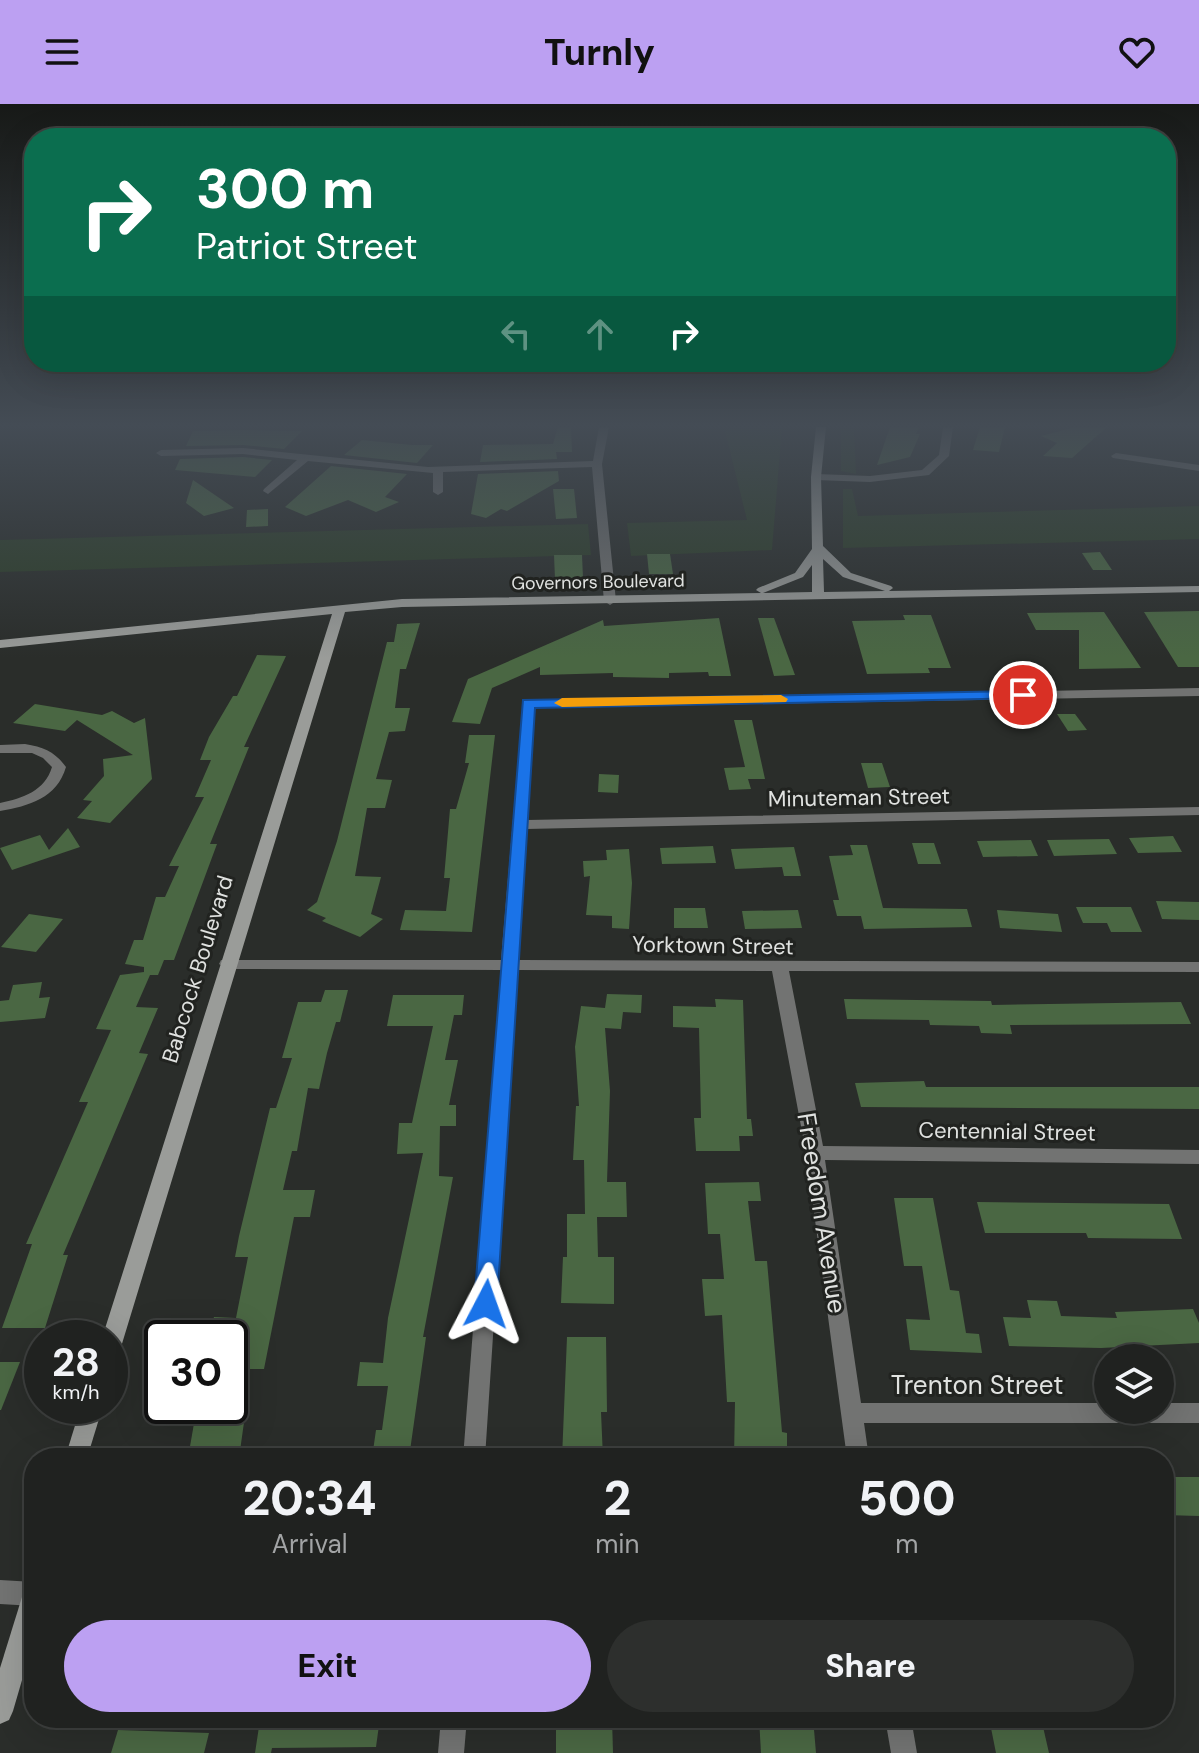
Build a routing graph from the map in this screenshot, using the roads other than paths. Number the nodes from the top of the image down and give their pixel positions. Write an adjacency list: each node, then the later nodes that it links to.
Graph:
1 (601, 504): 8 (street)
2 (817, 504): 3 (main road)
3 (818, 548): 5 (main road); 6 (main road); 7 (main road)
4 (1199, 589): 5 (main road, Governors Boulevard)
5 (916, 594): 6 (main road, Governors Boulevard)
6 (818, 596): 7 (main road, Governors Boulevard)
7 (735, 597): 8 (main road, Governors Boulevard)
8 (610, 601): 9 (main road, Governors Boulevard)
9 (340, 608): 10 (main road, Governors Boulevard); 16 (main road, Babcock Boulevard)
10 (0, 644)
11 (1199, 692): 15 (street)
12 (0, 749): 13 (street)
13 (0, 807)
14 (1199, 811): 15 (street, Minuteman Street)
15 (520, 825): 17 (street)
16 (227, 964): 17 (street, Yorktown Street); 22 (main road, Babcock Boulevard)
17 (512, 964): 19 (street, Yorktown Street); 27 (street)
18 (1199, 967): 19 (street, Yorktown Street)
19 (780, 968): 20 (street, Freedom Avenue)
20 (815, 1153): 21 (street, Centennial Street); 23 (street, Freedom Avenue)
21 (1199, 1157)
22 (118, 1320)
23 (851, 1413): 24 (street, Trenton Street); 28 (street, Freedom Avenue)
24 (1199, 1413)
25 (86, 1424): 26 (main road)
26 (79, 1448)
27 (475, 1448)
28 (856, 1448)
29 (0, 1592): 30 (street)
30 (24, 1594)
31 (24, 1629): 32 (main road)
32 (0, 1711)
33 (453, 1728): 35 (street)
34 (900, 1728): 36 (street)
35 (451, 1753)
36 (904, 1753)

